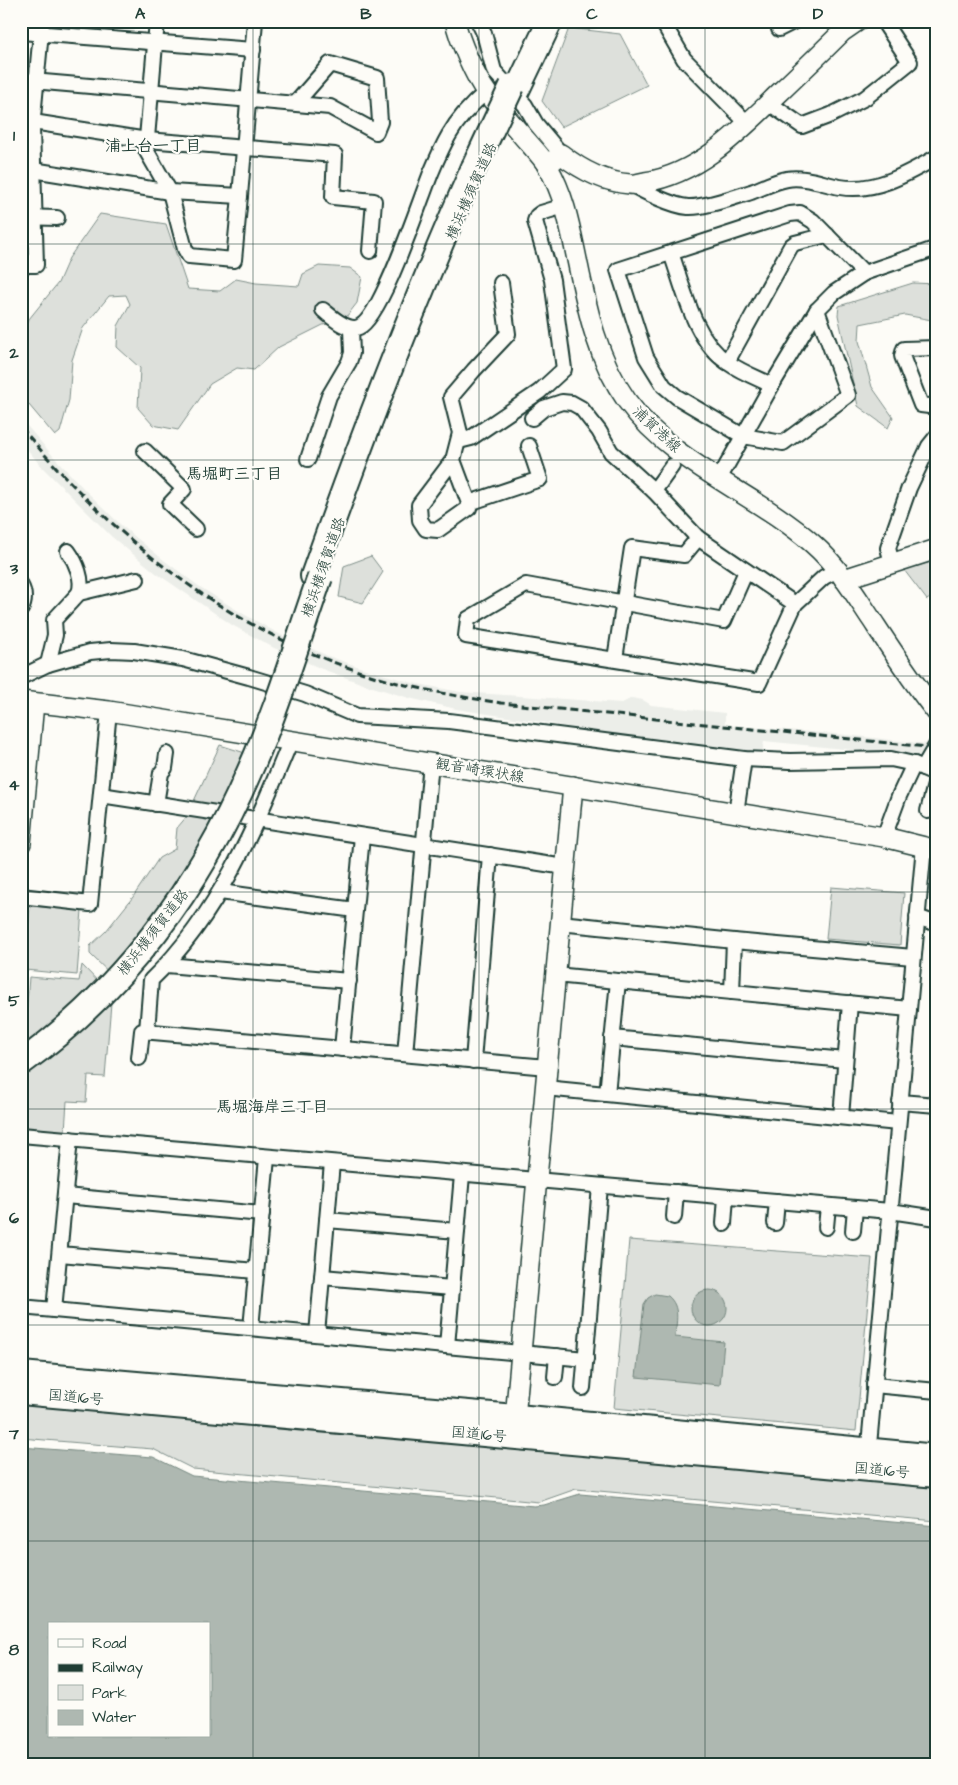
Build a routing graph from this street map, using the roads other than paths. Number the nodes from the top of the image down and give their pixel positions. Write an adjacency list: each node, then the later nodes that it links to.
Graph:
1 (157, 21): 14 (street)
2 (255, 21): 15 (street)
3 (455, 21): 20 (main road, 浦賀港線)
4 (478, 21): 29 (street)
5 (542, 21): 18 (highway, 横浜横須賀道路)
6 (550, 21): 18 (highway, 横浜横須賀道路)
7 (662, 21): 25 (street)
8 (795, 21): 12 (street)
9 (858, 21): 22 (main road)
10 (883, 21): 22 (street)
11 (42, 27): 13 (street); 14 (street); 17 (street)
12 (779, 29)
13 (21, 32)
14 (155, 42): 15 (street); 19 (street)
15 (253, 50): 21 (street)
16 (21, 80): 17 (street)
17 (37, 80): 19 (street); 24 (street)
18 (515, 88): 72 (highway, 横浜横須賀道路)
19 (151, 91): 21 (street); 26 (street)
20 (486, 92): 29 (main road, 浦賀港線); 46 (street)
21 (248, 100): 23 (street); 27 (street)
22 (769, 103): 25 (main road)
23 (295, 104): 23 (street)
24 (27, 122): 26 (street); 30 (street)
25 (747, 124): 31 (main road)
26 (147, 140): 27 (street); 32 (street)
27 (244, 148): 33 (street); 39 (street)
28 (937, 157): 31 (street)
29 (554, 160): 31 (main road); 34 (main road, 浦賀港線)
30 (27, 170): 32 (street); 35 (street)
31 (631, 184)
32 (170, 192): 33 (street); 33 (street)
33 (240, 196)
34 (564, 206): 50 (street); 62 (main road, 浦賀港線)
35 (28, 217): 36 (street); 41 (street)
36 (57, 218)
37 (826, 236): 40 (street); 42 (street); 48 (street)
38 (937, 248): 42 (street)
39 (370, 251)
40 (671, 253): 48 (street); 54 (street)
41 (21, 265)
42 (864, 273): 45 (street)
43 (502, 282): 56 (street)
44 (323, 310): 46 (street)
45 (817, 310): 49 (street); 54 (street)
46 (351, 328): 59 (street)
47 (937, 348): 52 (street)
48 (726, 362): 49 (street)
49 (772, 385): 54 (street)
50 (539, 392): 51 (street); 56 (street)
51 (552, 405): 53 (street); 63 (street)
52 (937, 407)
53 (532, 418)
54 (743, 436): 62 (street)
55 (937, 436): 69 (street)
56 (459, 440): 60 (street)
57 (529, 446): 64 (street)
58 (144, 451): 65 (street)
59 (308, 459)
60 (453, 460): 64 (street); 64 (street)
61 (672, 466): 63 (street)
62 (719, 479): 71 (main road, 浦賀港線)
63 (654, 491): 66 (street)
64 (469, 503)
65 (196, 529)
66 (698, 538): 70 (street); 76 (street)
67 (937, 549): 69 (main road)
68 (68, 551): 75 (street)
69 (892, 563): 71 (main road)
70 (746, 571): 76 (street); 77 (street)
71 (841, 574): 77 (street); 84 (main road, 浦賀港線)
72 (316, 577): 123 (highway, 横浜横須賀道路); 128 (highway, 横浜横須賀道路, bridge)
73 (137, 579): 75 (street)
74 (21, 586): 78 (street)
75 (79, 593): 80 (street)
76 (623, 602): 79 (street); 79 (street)
77 (795, 604): 79 (street)
78 (21, 609)
79 (615, 659)
80 (48, 664): 81 (street); 88 (street)
81 (21, 676)
82 (28, 702): 83 (main road, 観音崎環状線); 100 (main road)
83 (109, 711): 85 (main road, 観音崎環状線); 93 (street)
84 (937, 713)
85 (291, 740): 89 (main road, 観音崎環状線); 97 (street)
86 (937, 744): 90 (street)
87 (167, 754): 94 (street)
88 (744, 759): 90 (street); 96 (street)
89 (431, 762): 92 (main road, 観音崎環状線); 101 (street)
90 (919, 766): 91 (street); 99 (street)
91 (937, 776): 95 (street)
92 (573, 786): 96 (main road, 観音崎環状線); 104 (main road)
93 (101, 796): 94 (street); 106 (street)
94 (156, 804): 97 (street)
95 (928, 810)
96 (736, 813): 99 (main road, 観音崎環状線)
97 (258, 820): 98 (street); 105 (street)
98 (362, 836): 101 (street); 107 (street)
99 (884, 837): 102 (main road, 観音崎環状線)
100 (21, 843)
101 (422, 845): 103 (street); 124 (street)
102 (930, 848): 108 (street)
103 (490, 855): 104 (street); 127 (street)
104 (565, 867): 109 (main road)
105 (220, 892): 107 (street); 113 (street)
106 (21, 896)
107 (355, 910): 115 (street)
108 (917, 917): 110 (street); 112 (street)
109 (560, 923): 111 (street); 114 (main road)
110 (937, 924)
111 (734, 941): 112 (street); 117 (street)
112 (914, 957): 119 (street)
113 (167, 965): 115 (street); 120 (street)
114 (556, 975): 116 (street); 129 (main road)
115 (348, 981): 122 (street)
116 (618, 981): 117 (street); 121 (street)
117 (732, 992): 118 (street)
118 (850, 1003): 119 (street); 126 (street)
119 (909, 1009): 132 (street)
120 (147, 1031): 122 (street); 125 (street)
121 (612, 1038): 126 (street); 131 (street)
122 (342, 1049): 124 (street)
123 (21, 1054)
124 (404, 1054): 127 (street)
125 (139, 1058)
126 (846, 1060): 134 (street)
127 (473, 1061): 129 (street)
128 (21, 1063)
129 (547, 1068): 130 (main road)
130 (545, 1088): 131 (street); 141 (main road)
131 (607, 1094): 134 (street)
132 (900, 1102): 133 (street); 135 (street)
133 (937, 1105)
134 (841, 1117): 135 (street)
135 (898, 1123): 149 (street)
136 (21, 1135): 137 (street)
137 (70, 1139): 138 (street); 144 (street)
138 (267, 1158): 139 (street); 150 (street)
139 (332, 1163): 140 (street); 153 (street)
140 (462, 1175): 141 (street); 157 (street)
141 (537, 1180): 142 (street); 168 (main road)
142 (600, 1186): 143 (street); 170 (street)
143 (676, 1192): 145 (street); 151 (street)
144 (65, 1196): 150 (street); 159 (street)
145 (726, 1197): 146 (street); 155 (street)
146 (776, 1201): 147 (street); 154 (street)
147 (828, 1206): 148 (street); 156 (street)
148 (855, 1208): 149 (street); 158 (street)
149 (890, 1211): 152 (street); 173 (street)
150 (262, 1214): 160 (street)
151 (674, 1217)
152 (937, 1218)
153 (327, 1220): 157 (street); 161 (street)
154 (775, 1223)
155 (724, 1224)
156 (826, 1227)
157 (457, 1231): 162 (street)
158 (852, 1231)
159 (60, 1254): 160 (street); 164 (street)
160 (256, 1271): 165 (street)
161 (322, 1277): 162 (street); 166 (street)
162 (452, 1288): 167 (street)
163 (21, 1307): 164 (street)
164 (54, 1310): 165 (street)
165 (251, 1328): 166 (street)
166 (317, 1334): 167 (street)
167 (447, 1346): 168 (street)
168 (521, 1353): 169 (street); 177 (main road)
169 (557, 1356): 170 (street); 172 (street)
170 (586, 1359): 174 (street)
171 (21, 1374): 177 (highway, 国道16号)
172 (555, 1377)
173 (874, 1385): 175 (street); 179 (street)
174 (583, 1388)
175 (937, 1391)
176 (21, 1392): 177 (highway, 国道16号)
177 (514, 1427): 179 (highway, 国道16号)
178 (937, 1457): 179 (highway, 国道16号)
179 (868, 1459): 180 (highway, 国道16号)
180 (937, 1475)

